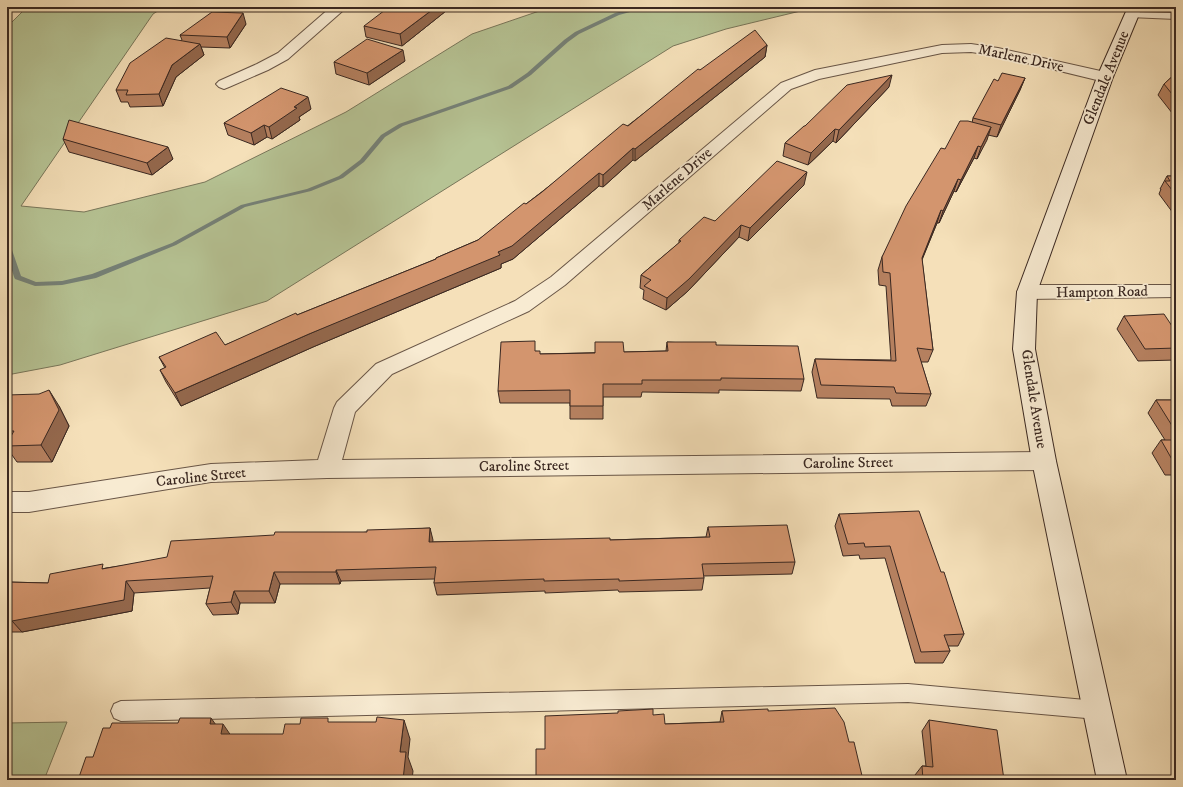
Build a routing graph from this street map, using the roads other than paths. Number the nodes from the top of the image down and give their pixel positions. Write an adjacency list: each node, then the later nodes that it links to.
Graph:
1 (340, 7): 5 (street)
2 (1134, 11): 3 (lane); 4 (street, Glendale Avenue)
3 (1176, 16)
4 (1105, 77): 7 (street, Glendale Avenue); 9 (street, Marlene Drive)
5 (224, 84)
6 (1176, 291): 7 (street, Hampton Road)
7 (1027, 292): 8 (street, Glendale Avenue)
8 (1044, 461): 9 (street, Caroline Street); 11 (street, Glendale Avenue)
9 (327, 469): 10 (street, Caroline Street)
10 (7, 502)
11 (1097, 710): 12 (lane); 13 (street, Glendale Avenue)
12 (121, 711)
13 (1112, 780)

